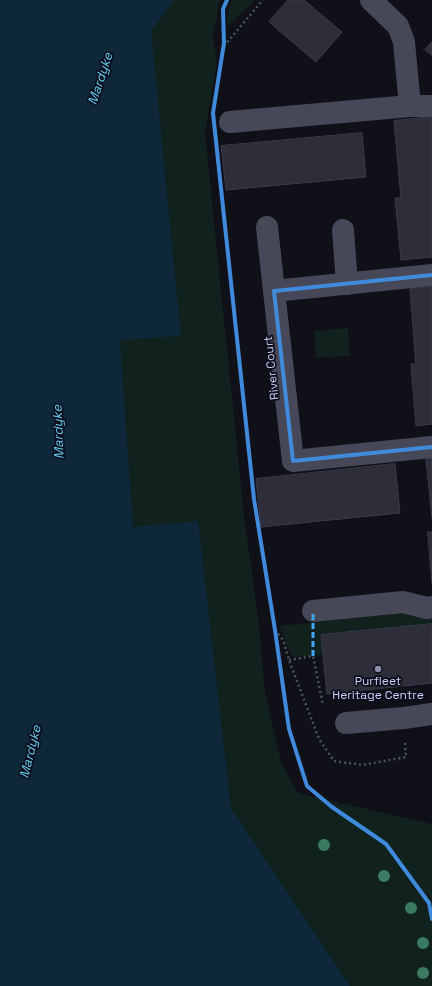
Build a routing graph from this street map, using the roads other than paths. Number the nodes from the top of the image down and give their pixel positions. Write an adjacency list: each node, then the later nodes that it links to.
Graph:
1 (371, 0): 2 (street)
2 (410, 106): 3 (street); 4 (street)
3 (432, 106)
4 (230, 122)
5 (267, 227): 9 (street, River Court)
6 (343, 230): 8 (street)
7 (432, 275): 8 (street)
8 (347, 284): 9 (street)
9 (274, 291): 10 (street, River Court)
10 (432, 447)
11 (432, 607): 12 (street)
12 (313, 611)
13 (432, 714): 14 (street)
14 (346, 723)

